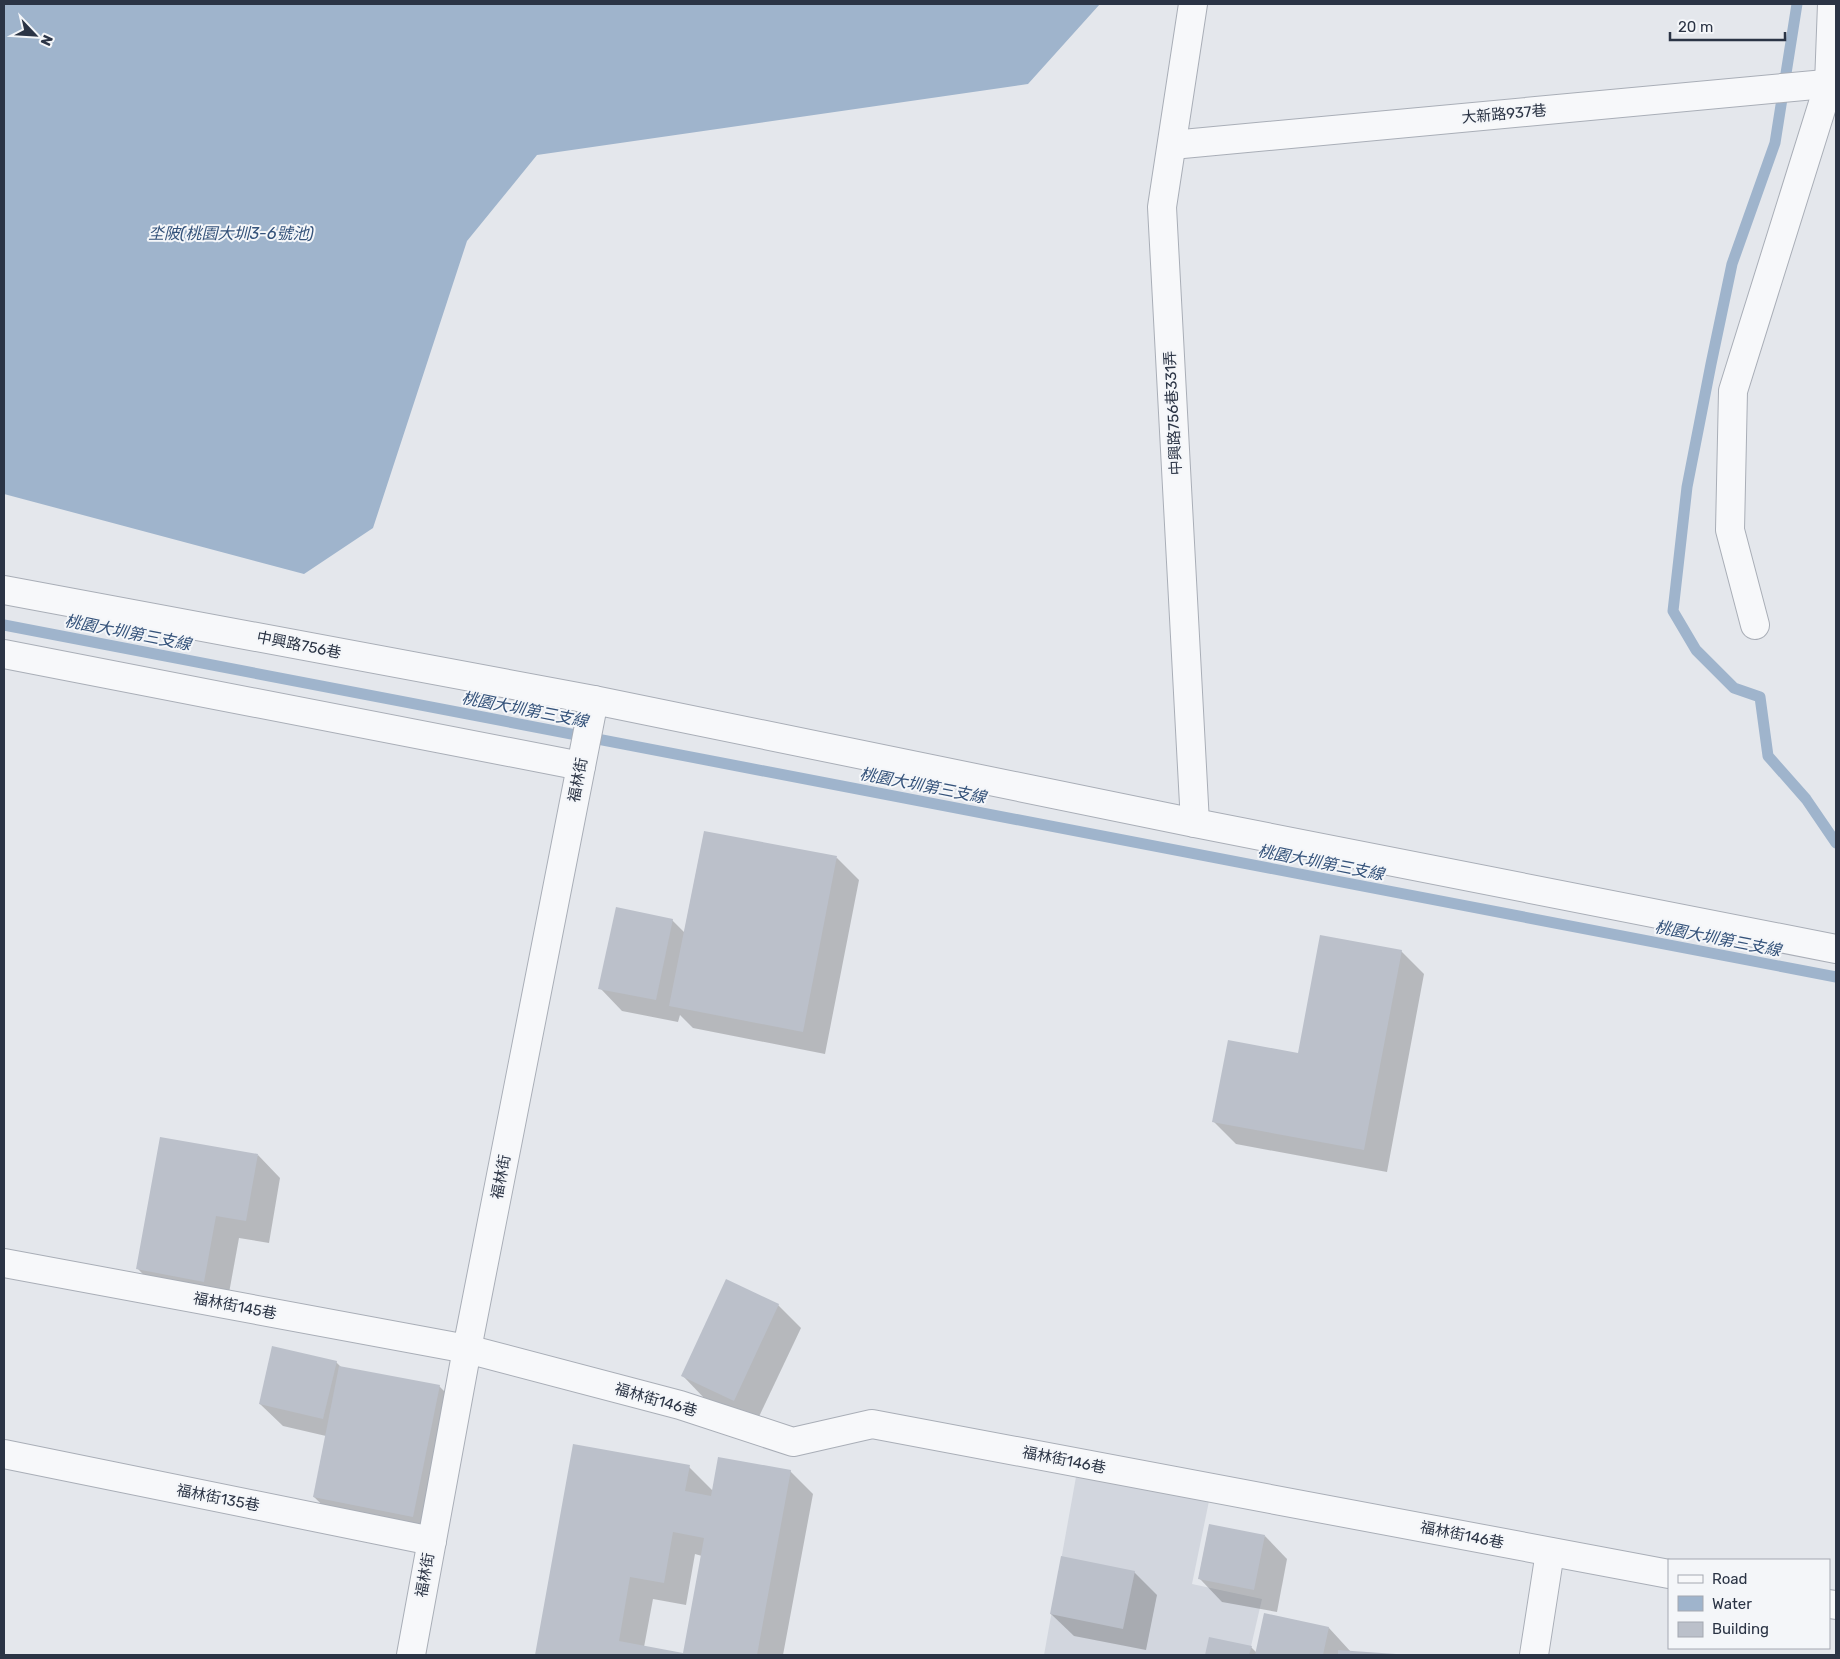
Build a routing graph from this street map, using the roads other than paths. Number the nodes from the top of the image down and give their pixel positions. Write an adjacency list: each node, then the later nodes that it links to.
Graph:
1 (1193, 4): 4 (street, 中興路756巷331弄)
2 (1832, 4): 3 (street)
3 (1833, 83): 4 (street, 大新路937巷); 6 (street)
4 (1172, 145): 10 (street, 中興路756巷331弄)
5 (4, 590): 8 (street, 中興路756巷)
6 (1755, 625)
7 (4, 654): 9 (street)
8 (594, 700): 9 (street, 福林街); 10 (street, 中興路756巷)
9 (581, 766): 13 (street, 福林街)
10 (1195, 823): 11 (street, 中興路756巷)
11 (1836, 949)
12 (4, 1263): 13 (street, 福林街145巷)
13 (467, 1349): 15 (street, 福林街); 16 (street, 福林街146巷)
14 (4, 1454): 15 (street, 福林街135巷)
15 (432, 1541): 18 (street, 福林街)
16 (1550, 1552): 17 (street, 福林街146巷); 19 (street)
17 (1668, 1574)
18 (411, 1655)
19 (1534, 1655)

